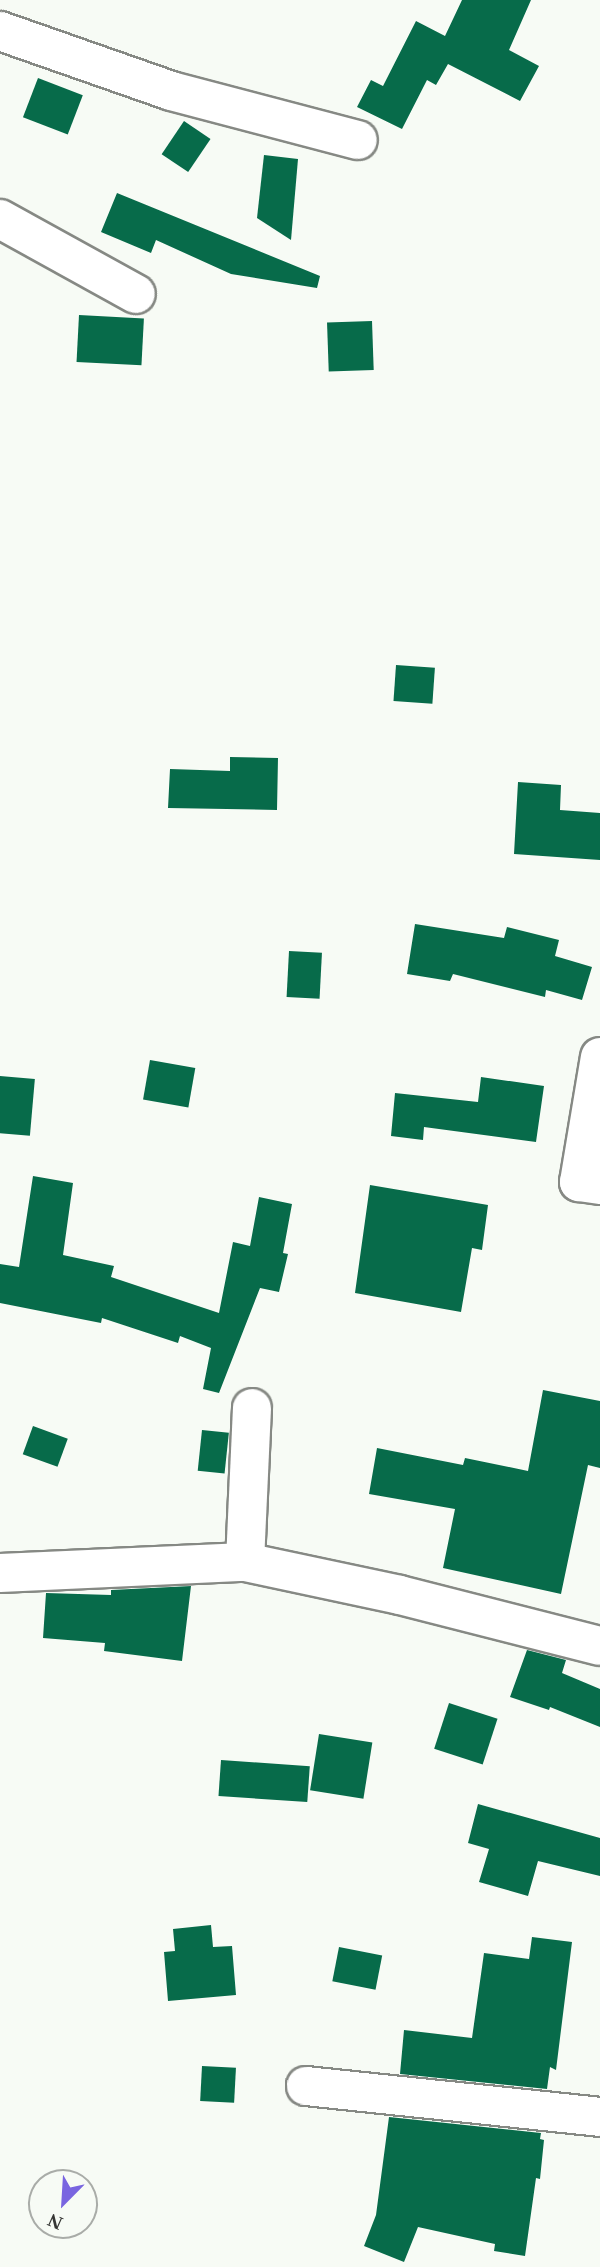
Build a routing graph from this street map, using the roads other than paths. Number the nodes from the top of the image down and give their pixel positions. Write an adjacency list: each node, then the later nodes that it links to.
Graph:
1 (0, 31): 2 (street)
2 (358, 140)
3 (0, 219): 4 (street)
4 (136, 294)
5 (600, 1057): 6 (street)
6 (600, 1185)
7 (251, 1408): 8 (street)
8 (245, 1562): 9 (street); 10 (street)
9 (0, 1573)
10 (600, 1646)
11 (306, 2086): 12 (street)
12 (600, 2117)

